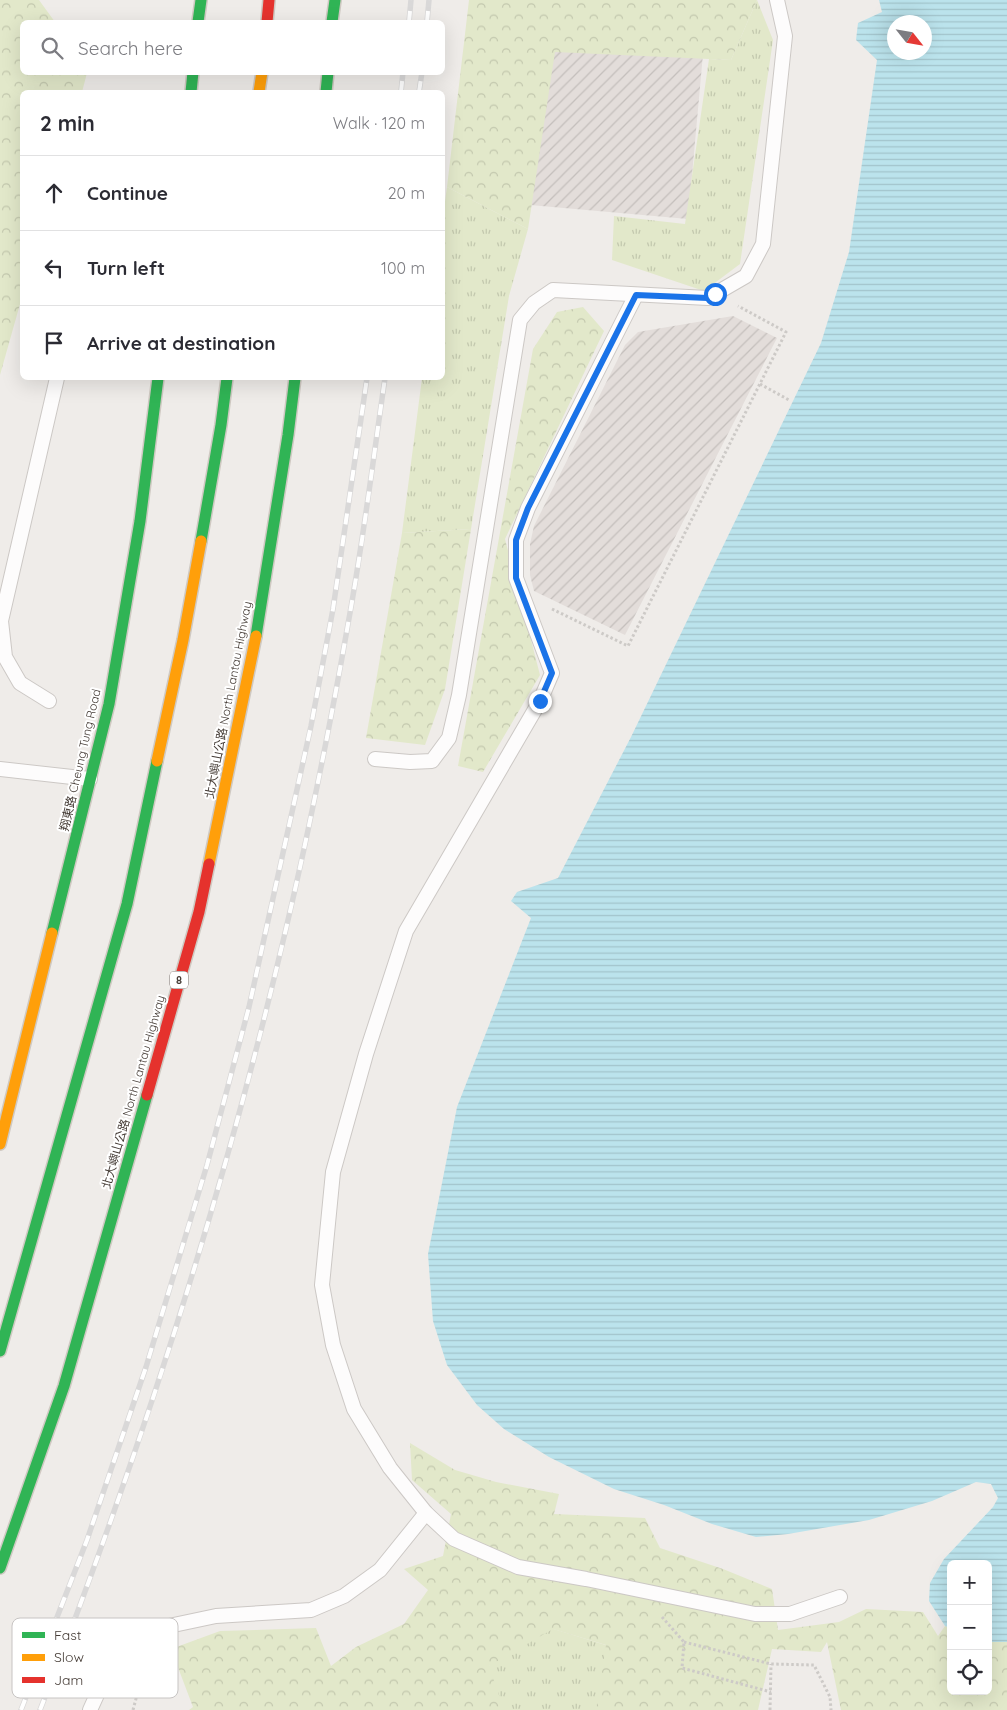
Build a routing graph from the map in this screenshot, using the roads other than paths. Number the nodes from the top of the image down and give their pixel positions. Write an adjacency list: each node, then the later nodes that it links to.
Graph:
1 (200, 0): 5 (main road)
2 (269, 0): 6 (main road)
3 (335, 0): 7 (main road)
4 (778, 0): 14 (lane)
5 (198, 20)
6 (267, 20)
7 (332, 20)
8 (193, 75): 11 (main road)
9 (262, 75): 12 (main road)
10 (328, 75): 13 (main road)
11 (191, 90)
12 (260, 90)
13 (326, 90)
14 (636, 295): 20 (lane); 25 (lane)
15 (57, 380): 19 (lane)
16 (158, 380): 22 (main road, 翔東路 Cheung Tung Road)
17 (227, 380): 24 (main road)
18 (295, 380): 26 (main road, 北大嶼山公路 North Lantau Highway / 8)
19 (49, 701)
20 (374, 759)
21 (0, 770): 22 (lane)
22 (90, 779): 23 (main road, 翔東路 Cheung Tung Road)
23 (0, 1144)
24 (0, 1351)
25 (426, 1513): 27 (lane); 28 (lane)
26 (0, 1568)
27 (840, 1597)
28 (178, 1624)
29 (95, 1698): 30 (lane)
30 (90, 1710)

